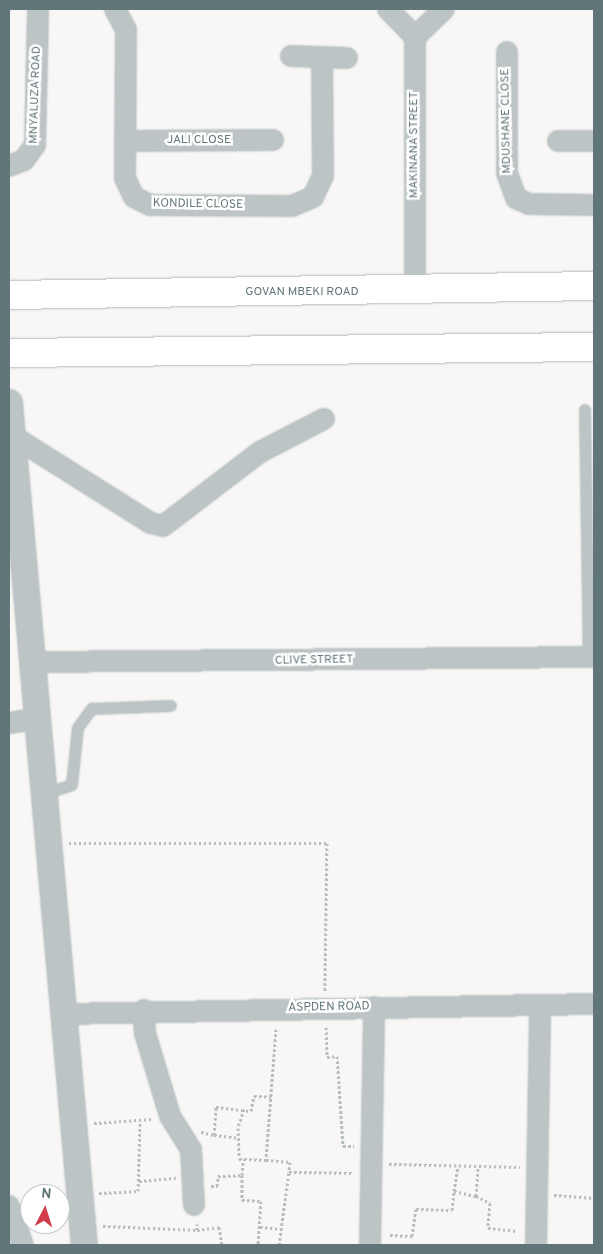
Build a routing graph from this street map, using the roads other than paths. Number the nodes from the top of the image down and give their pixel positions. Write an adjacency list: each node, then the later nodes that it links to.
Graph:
1 (38, 9): 14 (street, MNYALUZA ROAD)
2 (115, 9): 11 (street, KONDILE CLOSE)
3 (388, 9): 5 (street)
4 (444, 9): 5 (street)
5 (415, 38): 17 (street, MAKINANA STREET)
6 (507, 52): 15 (street, MDUSHANE CLOSE)
7 (291, 56): 8 (street)
8 (322, 57): 9 (street); 11 (street, KONDILE CLOSE)
9 (347, 58)
10 (273, 140): 11 (street, JALI CLOSE)
11 (125, 141)
12 (558, 141): 13 (street)
13 (594, 141)
14 (9, 166)
15 (594, 205)
16 (594, 286): 17 (main road, GOVAN MBEKI ROAD)
17 (415, 292): 18 (main road, GOVAN MBEKI ROAD)
18 (9, 295)
19 (594, 347): 20 (main road)
20 (9, 353)
21 (9, 402): 24 (street)
22 (585, 410): 25 (lane)
23 (324, 419): 24 (street)
24 (11, 435): 26 (street)
25 (591, 657): 26 (street, CLIVE STREET)
26 (34, 662): 28 (street)
27 (171, 706): 30 (lane)
28 (39, 718): 29 (street); 30 (street)
29 (9, 723)
30 (45, 794): 35 (street)
31 (594, 1004): 32 (street, ASPDEN ROAD)
32 (540, 1005): 33 (street, ASPDEN ROAD); 39 (street)
33 (374, 1007): 34 (street, ASPDEN ROAD); 40 (street)
34 (144, 1010): 35 (street, ASPDEN ROAD); 36 (street)
35 (64, 1014): 38 (street)
36 (194, 1190)
37 (9, 1206): 41 (street)
38 (83, 1236)
39 (535, 1238)
40 (370, 1242)
41 (23, 1245)

